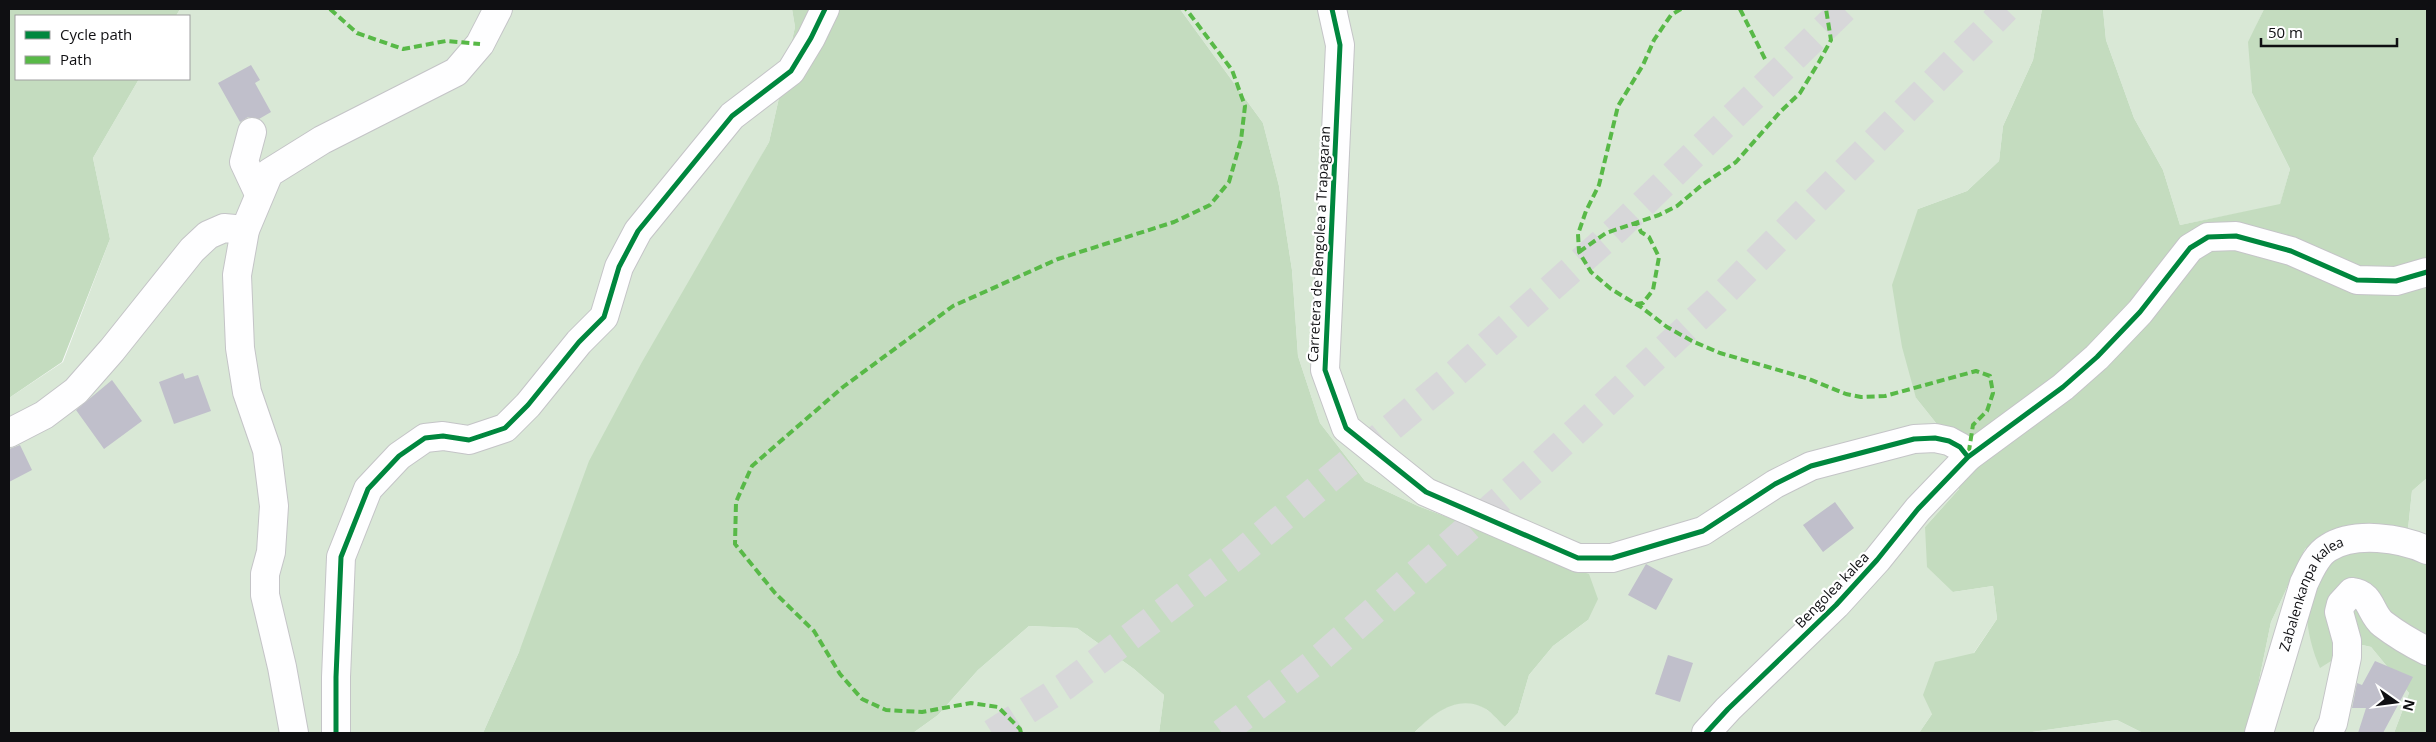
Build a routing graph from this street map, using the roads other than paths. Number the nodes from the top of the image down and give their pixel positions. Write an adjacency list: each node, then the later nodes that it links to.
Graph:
1 (498, 9): 5 (street)
2 (825, 9): 13 (street)
3 (1332, 9): 9 (street, Carretera de Bengolea a Trapagaran)
4 (252, 132): 5 (street)
5 (260, 194): 6 (street)
6 (245, 230): 8 (street); 12 (street)
7 (2427, 272): 9 (street)
8 (9, 433)
9 (1968, 457): 14 (street, Bengolea kalea)
10 (2427, 550): 15 (street, Zabalenkanpa kalea)
11 (2427, 651): 16 (street)
12 (294, 733)
13 (336, 733)
14 (1706, 733)
15 (2259, 733)
16 (2328, 733)

